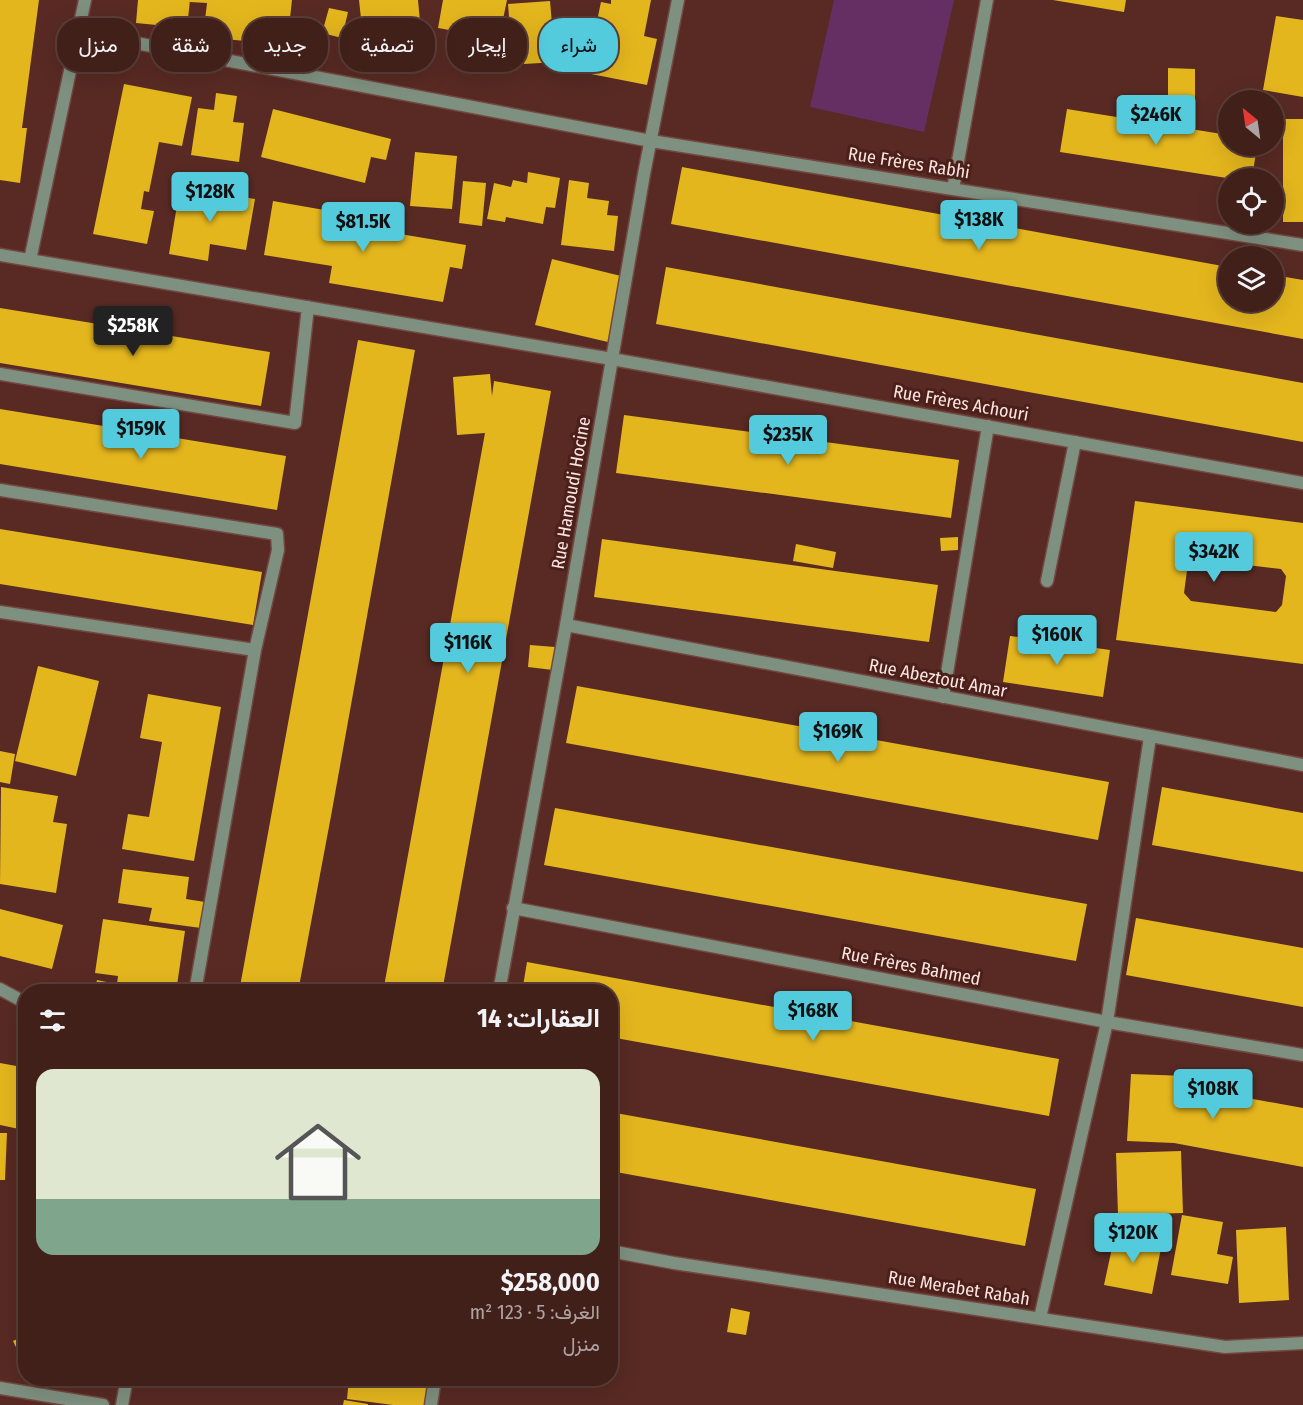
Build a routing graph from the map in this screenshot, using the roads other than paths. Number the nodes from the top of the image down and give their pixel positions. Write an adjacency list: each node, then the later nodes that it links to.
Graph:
1 (86, 0): 4 (street)
2 (678, 0): 7 (street, Rue Hamoudi Hocine)
3 (987, 0): 8 (street)
4 (82, 18)
5 (139, 44): 7 (street, Rue Frères Rabhi)
6 (70, 72): 11 (street)
7 (651, 141): 8 (street, Rue Frères Rabhi); 13 (street, Rue Hamoudi Hocine)
8 (953, 189): 9 (street, Rue Frères Rabhi)
9 (1303, 244)
10 (0, 255): 11 (street, Rue Frères Achouri)
11 (30, 260): 12 (street, Rue Frères Achouri)
12 (308, 307): 13 (street, Rue Frères Achouri); 14 (street)
13 (612, 359): 15 (street, Rue Frères Achouri); 21 (street, Rue Hamoudi Hocine)
14 (0, 374)
15 (988, 426): 16 (street, Rue Frères Achouri); 23 (street)
16 (1075, 441): 17 (street, Rue Frères Achouri); 19 (street)
17 (1303, 483)
18 (0, 490): 22 (street)
19 (1047, 581)
20 (0, 612): 22 (street)
21 (566, 625): 23 (street, Rue Abeztout Amar); 26 (street, Rue Hamoudi Hocine)
22 (255, 650): 27 (street)
23 (944, 697): 24 (street, Rue Abeztout Amar)
24 (1150, 737): 25 (street, Rue Abeztout Amar); 31 (street)
25 (1303, 765)
26 (513, 908): 28 (street, Rue Hamoudi Hocine); 31 (street, Rue Frères Bahmed)
27 (196, 984)
28 (500, 984)
29 (0, 989): 30 (street)
30 (18, 999)
31 (1107, 1022): 32 (street, Rue Frères Bahmed); 34 (street)
32 (1303, 1055)
33 (618, 1252): 34 (street, Rue Merabet Rabah)
34 (1040, 1318): 35 (street, Rue Merabet Rabah)
35 (1303, 1344)
36 (126, 1386): 40 (street)
37 (434, 1386): 41 (street)
38 (0, 1388): 39 (street)
39 (103, 1405)
40 (122, 1405)
41 (431, 1405)

